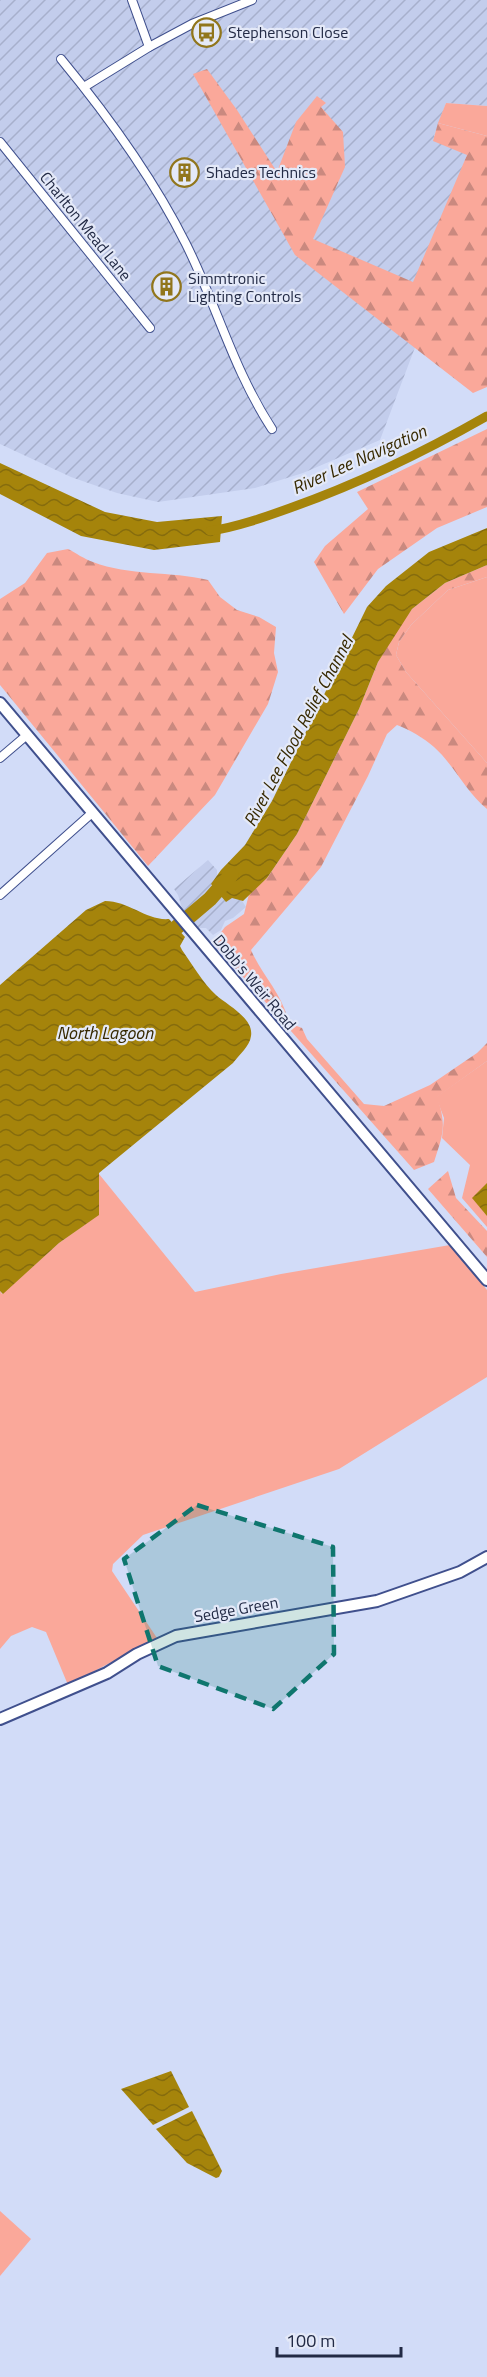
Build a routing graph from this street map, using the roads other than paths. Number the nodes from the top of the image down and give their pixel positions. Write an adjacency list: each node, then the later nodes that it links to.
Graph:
1 (132, 0): 3 (street)
2 (252, 0): 3 (street)
3 (149, 47): 5 (street)
4 (61, 59): 5 (street)
5 (84, 87): 8 (street)
6 (0, 142): 7 (street, Charlton Mead Lane)
7 (150, 328)
8 (272, 429)
9 (0, 703): 10 (street, Dobb's Weir Road)
10 (27, 735): 11 (street); 12 (street, Dobb's Weir Road)
11 (0, 758)
12 (92, 813): 13 (street); 14 (street, Dobb's Weir Road)
13 (0, 895)
14 (487, 1280)
15 (487, 1557): 16 (street, Sedge Green)
16 (0, 1719)

